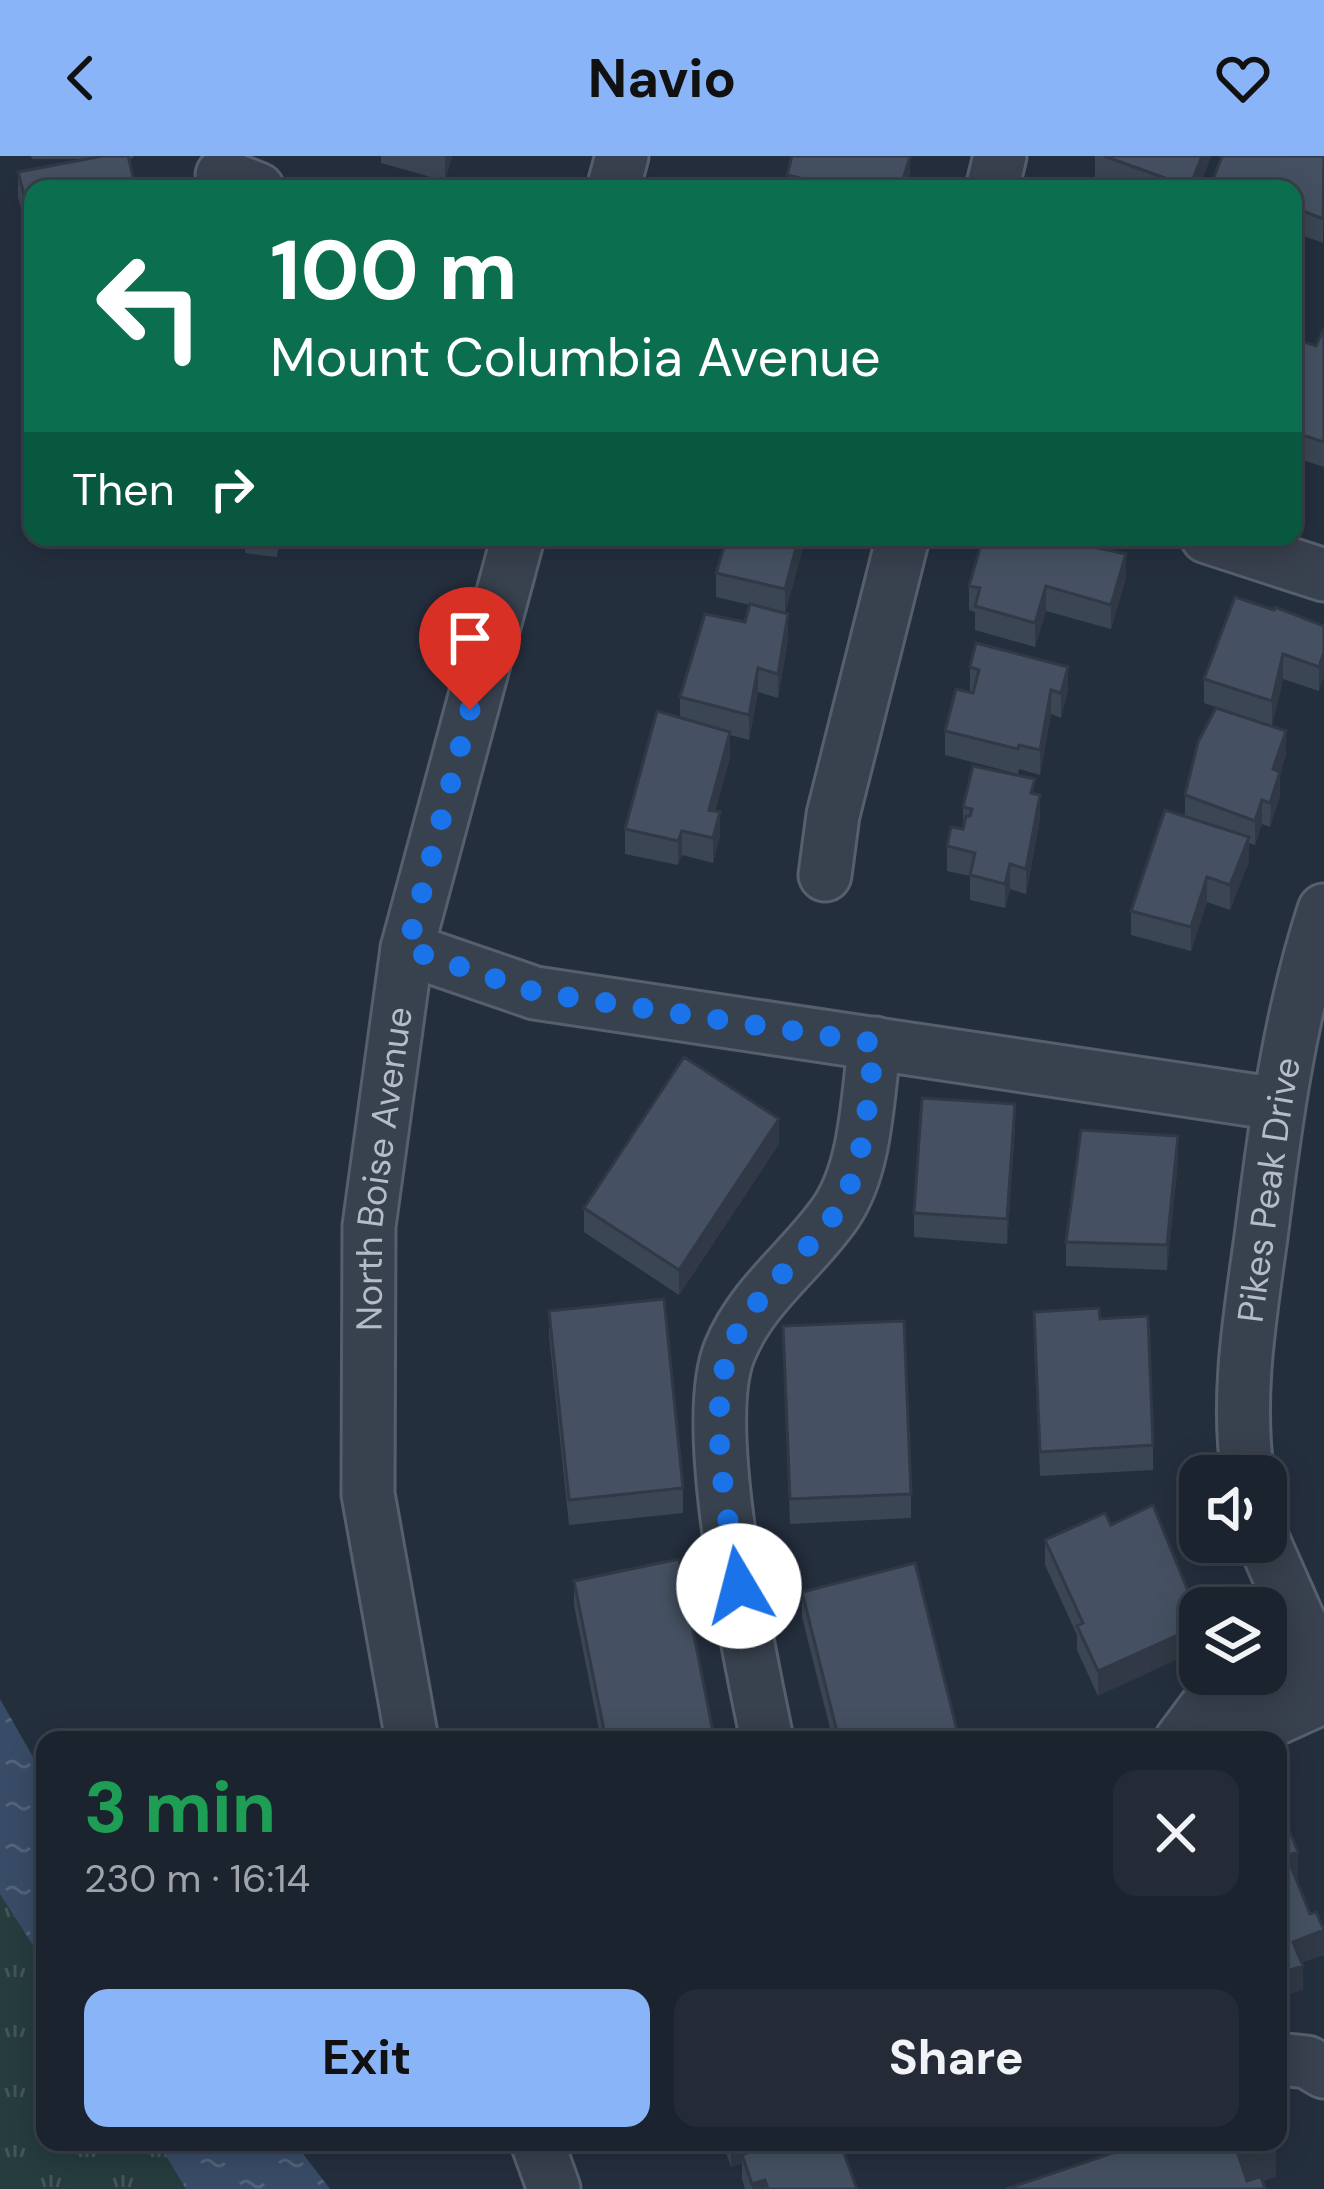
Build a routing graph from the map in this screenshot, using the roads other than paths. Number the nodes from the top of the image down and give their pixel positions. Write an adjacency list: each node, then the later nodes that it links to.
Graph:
1 (516, 546): 7 (street, North Boise Avenue)
2 (901, 546): 5 (street)
3 (1235, 546): 4 (street)
4 (1324, 575)
5 (825, 875)
6 (1324, 910): 9 (street, Pikes Peak Drive)
7 (407, 949): 8 (street); 13 (street, North Boise Avenue)
8 (875, 1043): 9 (street); 14 (street)
9 (1278, 1104): 10 (street, Pikes Peak Drive)
10 (1246, 1455)
11 (1273, 1563): 12 (street)
12 (1322, 1673): 15 (street); 16 (street)
13 (410, 1731)
14 (765, 1731)
15 (1188, 1731)
16 (1241, 1731)
17 (1287, 2060): 18 (street)
18 (1324, 2072)
19 (540, 2151): 20 (street)
20 (554, 2189)

